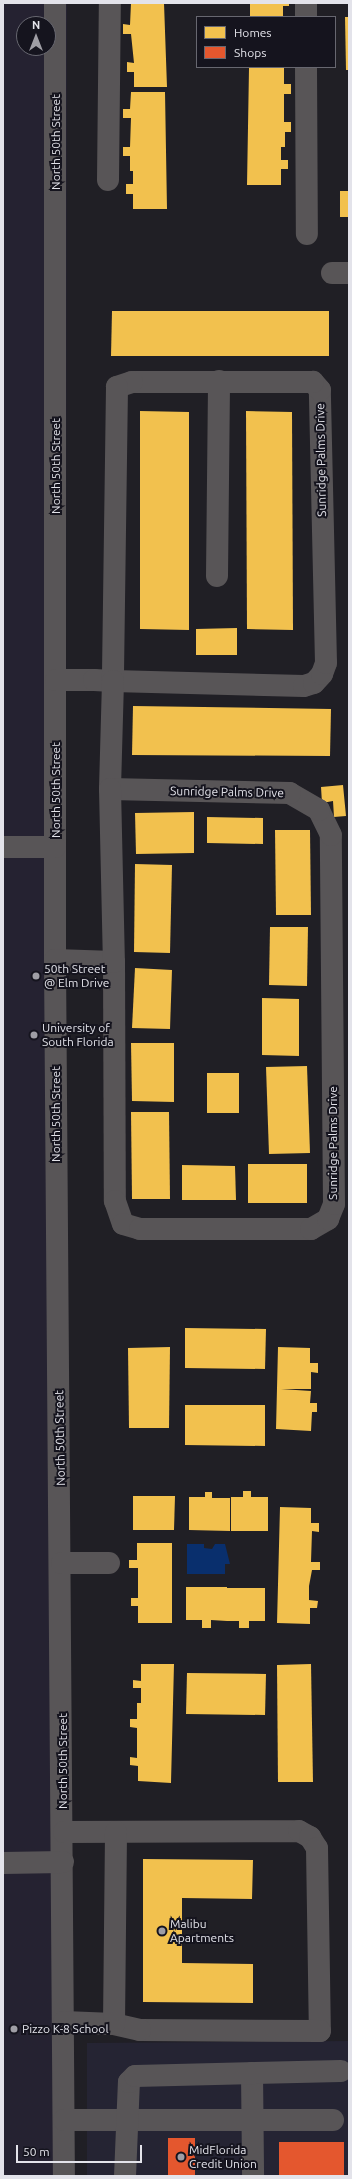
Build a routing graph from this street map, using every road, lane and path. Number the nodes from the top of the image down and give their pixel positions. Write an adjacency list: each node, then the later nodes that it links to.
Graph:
1 (55, 3): 10 (street, North 50th Street)
2 (110, 3): 6 (street)
3 (306, 3): 4 (street)
4 (306, 16)
5 (306, 68): 7 (street)
6 (108, 180)
7 (307, 234)
8 (219, 381): 9 (street); 11 (street, Sunridge Palms Drive); 11 (street, Sunridge Palms Drive)
9 (217, 576)
10 (56, 680): 11 (street); 14 (street, North 50th Street)
11 (113, 680): 12 (street, Sunridge Palms Drive)
12 (110, 789): 16 (street, Sunridge Palms Drive); 16 (street, Sunridge Palms Drive)
13 (3, 847): 14 (street)
14 (55, 847): 15 (street, North 50th Street)
15 (55, 960): 16 (street); 17 (street, North 50th Street)
16 (114, 962)
17 (62, 1563): 18 (street); 19 (street, North 50th Street)
18 (109, 1563)
19 (64, 1832): 20 (street); 21 (street, North 50th Street)
20 (116, 1832): 24 (street); 24 (street)
21 (62, 1862): 22 (street); 23 (street, North 50th Street)
22 (3, 1863)
23 (64, 2022): 24 (street); 27 (street, North 50th Street)
24 (114, 2024)
25 (341, 2071): 26 (street)
26 (252, 2073): 28 (street); 29 (street)
27 (64, 2120): 28 (street); 31 (street, North 50th Street)
28 (128, 2120): 29 (street); 32 (street)
29 (254, 2120): 30 (street); 33 (street)
30 (333, 2120)
31 (64, 2176)
32 (125, 2176)
33 (253, 2176)

